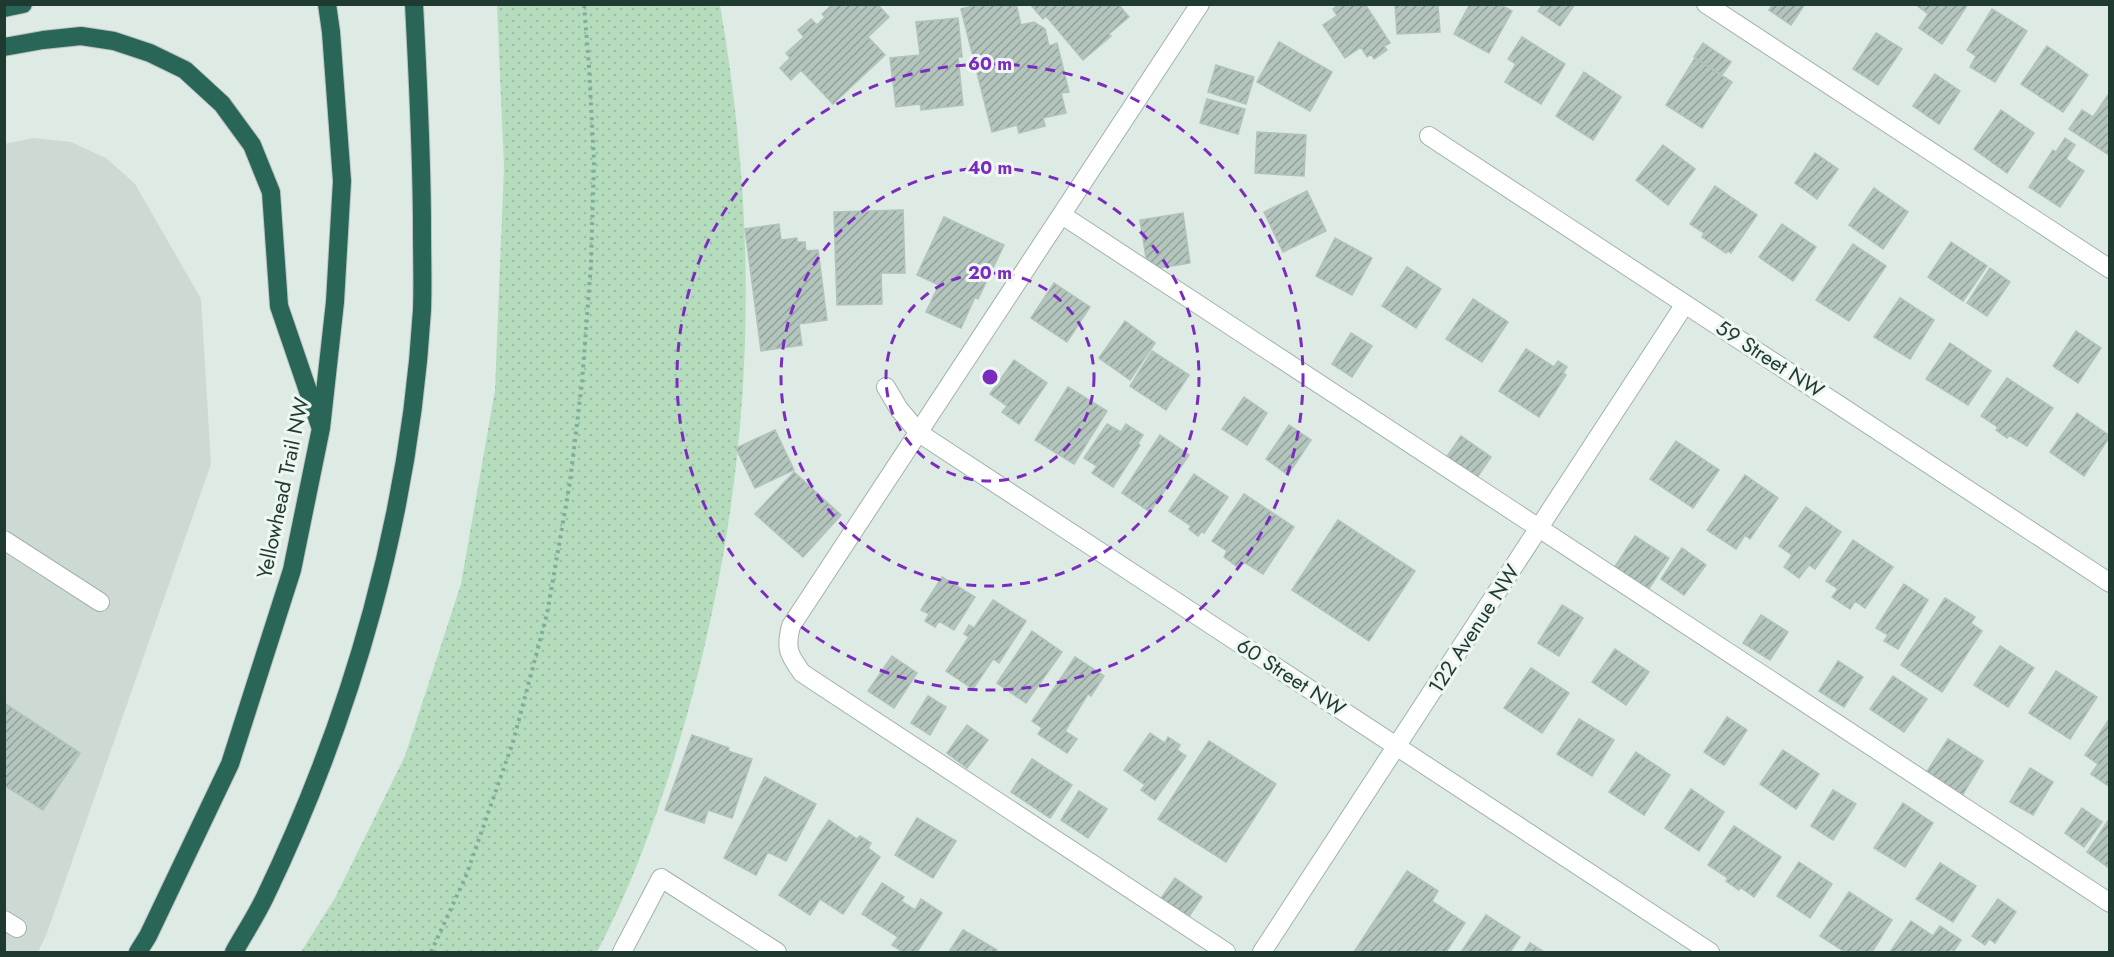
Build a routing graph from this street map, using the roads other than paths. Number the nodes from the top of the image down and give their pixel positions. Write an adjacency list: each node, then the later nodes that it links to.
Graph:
1 (23, 4): 6 (highway)
2 (327, 4): 13 (highway, Yellowhead Trail NW)
3 (414, 4): 22 (highway)
4 (1200, 4): 9 (street)
5 (1706, 4): 10 (street)
6 (4, 8)
7 (4, 48): 13 (highway)
8 (1429, 136): 11 (street, 59 Street NW)
9 (1062, 215): 14 (street); 15 (street)
10 (2109, 269)
11 (1686, 304): 15 (street, 122 Avenue NW); 17 (street, 59 Street NW)
12 (886, 387): 14 (street, 60 Street NW)
13 (321, 428): 21 (highway, Yellowhead Trail NW)
14 (919, 432): 19 (street, 60 Street NW); 25 (street)
15 (1539, 529): 19 (street, 122 Avenue NW); 20 (street)
16 (4, 540): 18 (street)
17 (2109, 583)
18 (100, 602)
19 (1397, 747): 26 (street, 122 Avenue NW); 27 (street, 60 Street NW)
20 (2109, 903)
21 (138, 952)
22 (234, 952)
23 (622, 952): 24 (street)
24 (777, 952)
25 (1226, 952)
26 (1262, 952)
27 (1710, 952)

